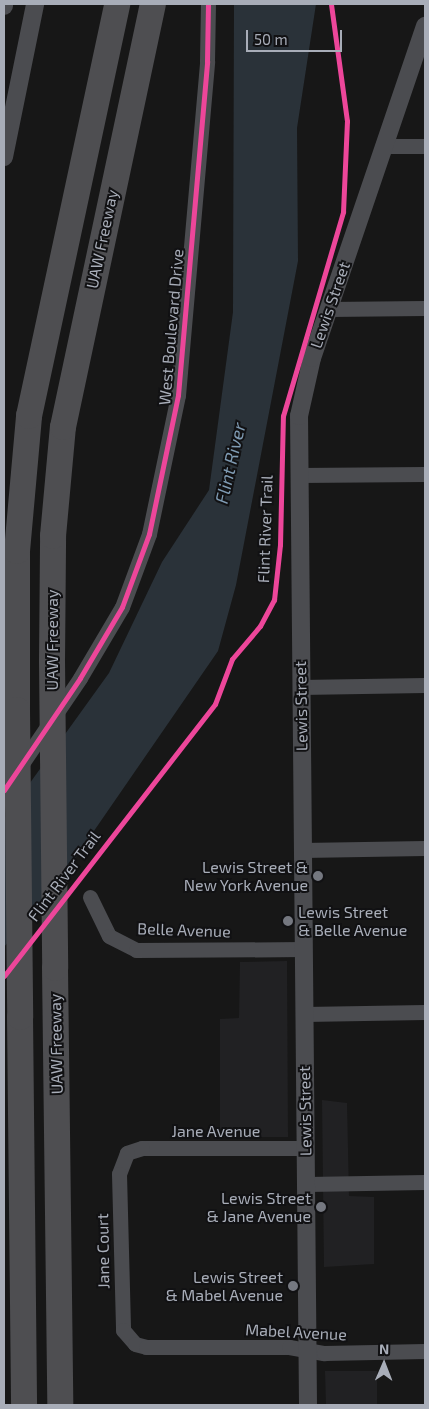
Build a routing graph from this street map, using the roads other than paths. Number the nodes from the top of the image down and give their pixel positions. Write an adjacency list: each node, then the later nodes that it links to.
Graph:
1 (36, 4): 8 (street)
2 (117, 4): 22 (highway, bridge)
3 (153, 4): 28 (highway, UAW Freeway, bridge)
4 (208, 4): 15 (street, West Boulevard Drive)
5 (425, 26): 6 (street, Lewis Street)
6 (385, 146): 7 (street); 10 (street, Lewis Street)
7 (425, 146)
8 (4, 157)
9 (425, 308): 10 (street)
10 (328, 309): 12 (street, Lewis Street)
11 (425, 474): 12 (street)
12 (298, 475): 14 (street, Lewis Street)
13 (425, 685): 14 (street)
14 (300, 687): 17 (street, Lewis Street)
15 (4, 790)
16 (425, 848): 17 (street)
17 (302, 850): 19 (street, Lewis Street)
18 (90, 897): 19 (street, Belle Avenue)
19 (304, 949): 21 (street, Lewis Street)
20 (425, 1012): 21 (street)
21 (304, 1014): 23 (street, Lewis Street)
22 (20, 1051): 27 (highway); 32 (highway)
23 (306, 1148): 24 (street, Jane Avenue); 26 (street, Lewis Street)
24 (127, 1153): 29 (street, Jane Court)
25 (425, 1182): 26 (street)
26 (306, 1184): 30 (street, Lewis Street)
27 (4, 1265)
28 (59, 1302): 33 (highway, UAW Freeway); 34 (highway)
29 (135, 1344): 30 (street, Mabel Avenue)
30 (308, 1350): 31 (street, Mabel Avenue); 35 (street, Lewis Street)
31 (425, 1351)
32 (24, 1405)
33 (60, 1405)
34 (73, 1405)
35 (308, 1405)

